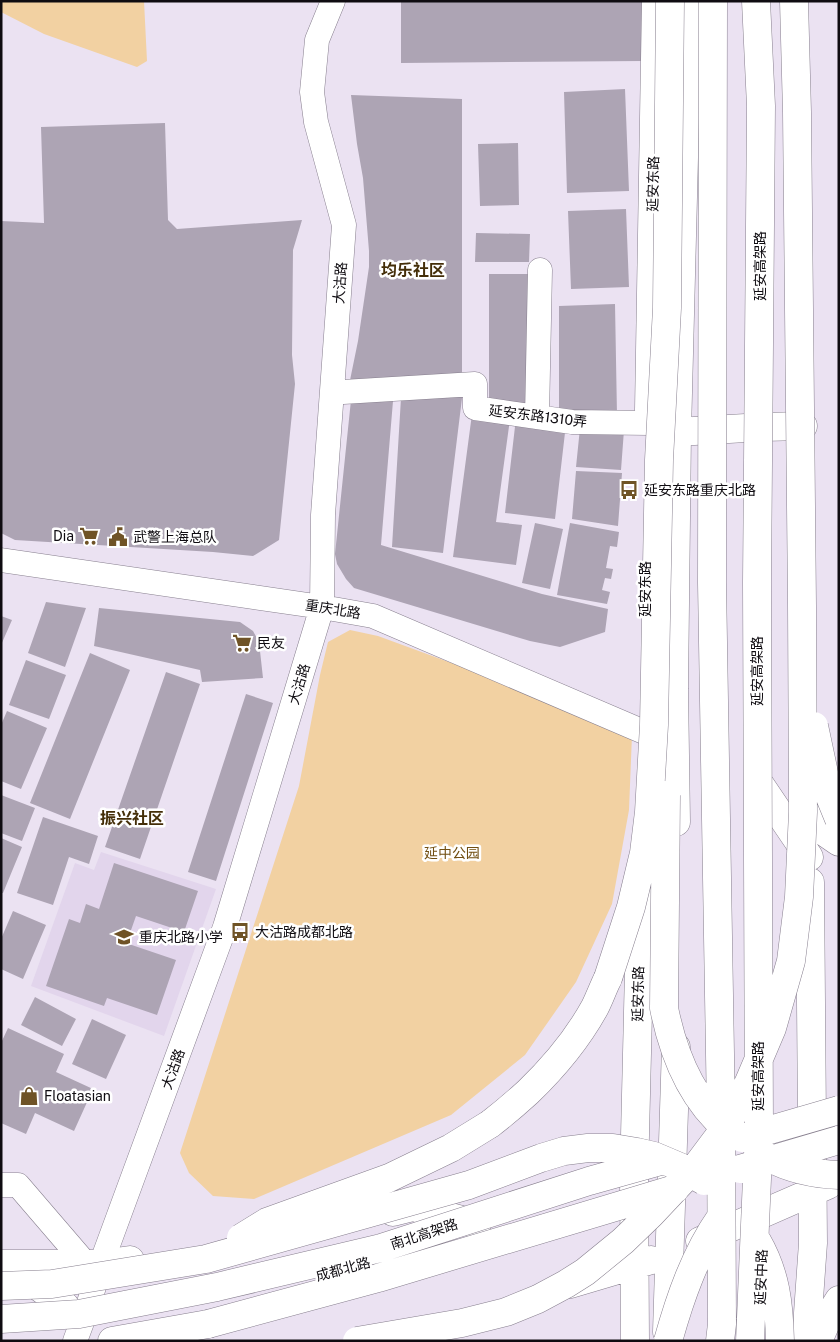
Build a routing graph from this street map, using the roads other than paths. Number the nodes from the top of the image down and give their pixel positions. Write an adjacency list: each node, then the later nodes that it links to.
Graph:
1 (333, 1): 12 (street, 大沽路)
2 (656, 1): 14 (main road, 延安东路)
3 (670, 1): 22 (main road, bridge)
4 (688, 1): 17 (main road)
5 (713, 1): 57 (main road, bridge)
6 (757, 1): 10 (main road, 延安高架路, bridge); 16 (main road)
7 (771, 1): 10 (main road, bridge)
8 (794, 1): 19 (main road, bridge)
9 (804, 1): 15 (main road)
10 (761, 106): 58 (main road, 延安高架路, bridge)
11 (540, 270): 13 (street)
12 (332, 391): 13 (street, 延安东路1310弄); 20 (street, 大沽路)
13 (537, 417): 14 (street, 延安东路1310弄)
14 (649, 423): 22 (main road, 延安东路)
15 (803, 426): 16 (main road); 25 (main road)
16 (763, 427): 17 (main road); 24 (main road)
17 (677, 432): 21 (main road)
18 (1, 560): 20 (street, 重庆北路)
19 (802, 605): 26 (main road, bridge); 54 (main road, bridge)
20 (322, 607): 22 (street, 重庆北路); 45 (street, 大沽路)
21 (674, 688): 22 (main road); 23 (main road)
22 (649, 728): 23 (main road); 36 (main road, bridge); 37 (main road, 延安东路); 44 (main road, bridge)
23 (676, 763): 35 (main road)
24 (761, 786): 28 (main road); 33 (main road)
25 (809, 812): 27 (main road); 28 (main road)
26 (839, 819)
27 (839, 842)
28 (810, 857): 32 (main road)
29 (839, 1101): 56 (main road, bridge)
30 (839, 1105): 32 (main road, 成都北路)
31 (839, 1110): 51 (main road, 南北高架路, bridge)
32 (811, 1115): 33 (main road, 成都北路); 40 (main road)
33 (769, 1131): 35 (main road, 成都北路); 41 (main road, 延安中路)
34 (839, 1140): 53 (main road, 南北高架路, bridge)
35 (673, 1166): 37 (main road, 成都北路); 43 (main road)
36 (839, 1175)
37 (634, 1177): 42 (main road, 成都北路); 46 (main road, 延安东路)
38 (839, 1181): 40 (main road)
39 (1, 1185): 45 (street)
40 (812, 1192): 41 (main road); 61 (main road)
41 (762, 1213): 43 (main road); 59 (main road, 延安中路)
42 (485, 1226): 45 (main road); 49 (main road, 成都北路)
43 (670, 1254): 46 (main road); 56 (main road)
44 (206, 1259): 47 (main road, bridge); 60 (main road, bridge)
45 (93, 1263): 47 (main road); 49 (street, 大沽路)
46 (634, 1265): 54 (main road); 55 (main road, 延安东路)
47 (3, 1271): 49 (main road)
48 (839, 1300): 62 (main road)
49 (77, 1306): 50 (main road, 成都北路); 52 (street, 大沽路)
50 (1, 1310)
51 (1, 1319)
52 (75, 1341)
53 (112, 1341)
54 (358, 1341)
55 (635, 1341)
56 (667, 1341)
57 (720, 1341)
58 (750, 1341)
59 (758, 1341)
60 (780, 1341)
61 (806, 1341)
62 (818, 1341)

